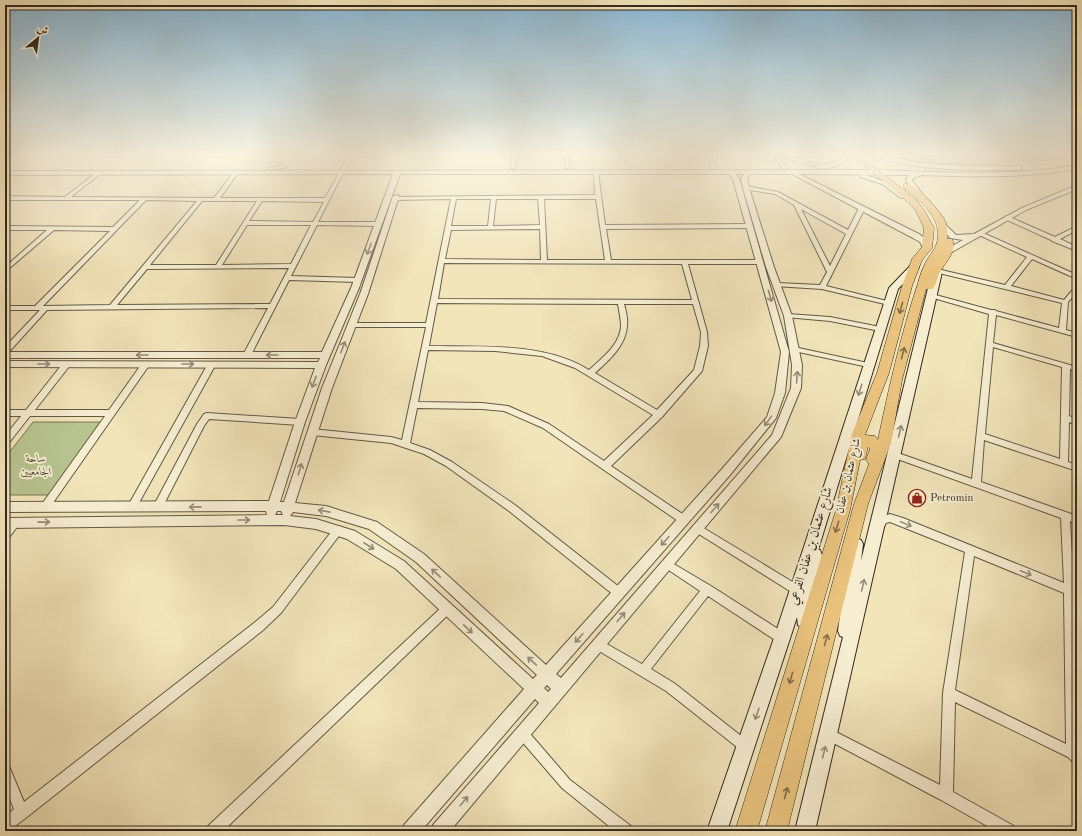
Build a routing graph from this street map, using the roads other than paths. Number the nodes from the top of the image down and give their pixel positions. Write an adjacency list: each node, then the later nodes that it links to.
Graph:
1 (73, 193): 21 (street)
2 (221, 193): 24 (street)
3 (330, 193): 27 (street)
4 (392, 193): 34 (street)
5 (396, 193): 18 (street)
6 (598, 193): 16 (street)
7 (744, 193): 36 (street)
8 (746, 193): 68 (street)
9 (776, 193): 28 (street)
10 (833, 193): 29 (street)
11 (897, 193): 26 (street)
12 (910, 193): 26 (main road, شارع عثمان بن عفان)
13 (914, 193): 26 (street)
14 (1063, 193): 30 (street)
15 (541, 197): 16 (street); 20 (street); 38 (street)
16 (598, 197): 39 (street)
17 (5, 198): 21 (street)
18 (395, 198): 19 (street); 86 (street)
19 (454, 198): 20 (street); 41 (street)
20 (494, 198): 42 (street)
21 (66, 199): 22 (street)
22 (144, 199): 23 (street); 45 (street)
23 (201, 199): 24 (street); 61 (street)
24 (216, 199): 25 (street)
25 (261, 199): 27 (street); 31 (street)
26 (917, 199): 35 (main road, شارع عثمان بن عفان)
27 (327, 200): 32 (street)
28 (796, 204): 46 (street); 64 (street)
29 (862, 208): 33 (street); 46 (street)
30 (1007, 218): 37 (street); 48 (street)
31 (246, 223): 32 (street); 58 (street)
32 (315, 223): 34 (street); 59 (street)
33 (890, 223): 35 (street); 49 (street)
34 (379, 224): 67 (street, one-way to 67)
35 (935, 225): 37 (street); 49 (main road, شارع عثمان بن عفان); 51 (main road); 79 (main road, شارع عثمان بن عفان)
36 (750, 226): 39 (street); 57 (street)
37 (993, 226): 47 (street)
38 (543, 227): 42 (street); 54 (street)
39 (603, 227): 55 (street)
40 (5, 228): 44 (street)
41 (448, 228): 42 (street); 53 (street)
42 (490, 228)
43 (1077, 228): 48 (street)
44 (52, 229): 45 (street); 60 (street)
45 (114, 229): 81 (street)
46 (849, 233): 64 (street)
47 (981, 234): 51 (street); 52 (street)
48 (1054, 240): 50 (street)
49 (927, 248): 62 (main road, شارع عثمان بن عفان)
50 (1077, 249)
51 (949, 250): 63 (main road)
52 (1031, 256): 65 (street); 70 (street)
53 (442, 261): 54 (street); 73 (street)
54 (544, 262): 55 (street)
55 (608, 262): 56 (street)
56 (685, 262): 57 (street); 75 (street)
57 (760, 262): 137 (street, one-way to 137)
58 (218, 266): 59 (street); 61 (street)
59 (293, 266): 66 (street)
60 (7, 267)
61 (145, 267): 83 (street)
62 (914, 267): 77 (main road, شارع عثمان بن عفان الفرعي); 107 (main road, شارع عثمان بن عفان, one-way to 107)
63 (937, 271): 70 (street); 72 (main road); 79 (main road)
64 (830, 272): 69 (street)
65 (1077, 277)
66 (287, 278): 67 (street); 78 (street)
67 (358, 280): 97 (street)
68 (777, 285): 69 (street); 85 (street)
69 (822, 287): 77 (street)
70 (1007, 287): 76 (street)
71 (1077, 288): 76 (street)
72 (932, 296): 84 (street); 120 (main road, one-way to 72)
73 (434, 301): 74 (street); 87 (street)
74 (622, 302): 75 (street); 106 (street)
75 (696, 302): 112 (street)
76 (1065, 302): 89 (street)
77 (889, 303): 88 (main road, شارع عثمان بن عفان الفرعي)
78 (272, 306): 83 (street); 96 (street)
79 (916, 307): 107 (main road, شارع عثمان بن عفان, one-way to 79)
80 (5, 308): 81 (street)
81 (37, 308): 82 (street)
82 (45, 308): 83 (street); 94 (street)
83 (111, 308)
84 (993, 312): 89 (street); 91 (street)
85 (788, 316): 88 (street); 93 (street)
86 (352, 325): 87 (street); 116 (street, one-way to 86)
87 (429, 325): 92 (street)
88 (880, 329): 103 (main road, شارع عثمان بن عفان الفرعي)
89 (1062, 331): 90 (street)
90 (1077, 335)
91 (990, 344): 104 (street); 117 (street)
92 (425, 348): 106 (street); 108 (street)
93 (794, 349): 103 (street); 140 (street, one-way to 93)
94 (5, 351)
95 (5, 355): 96 (street, one-way to 95)
96 (247, 355): 97 (street, one-way to 96)
97 (325, 355): 102 (street)
98 (5, 364): 99 (street, one-way to 99)
99 (67, 364): 100 (street); 110 (street)
100 (146, 364): 101 (street, one-way to 101); 111 (street)
101 (212, 364): 102 (street); 129 (street)
102 (321, 364): 114 (street, one-way to 114)
103 (868, 365): 125 (main road, شارع عثمان بن عفان الفرعي, one-way to 125)
104 (1066, 366): 105 (street); 113 (street)
105 (1077, 369)
106 (590, 373): 112 (street)
107 (889, 376): 126 (main road, شارع عثمان بن عفان); 133 (main road, شارع عثمان بن عفان)
108 (414, 405): 119 (street); 122 (street)
109 (5, 414): 110 (street)
110 (28, 414): 111 (street); 118 (street)
111 (111, 414): 128 (street)
112 (659, 415): 122 (street)
113 (1065, 418): 115 (street); 121 (street)
114 (300, 422): 127 (street); 130 (street)
115 (1077, 422)
116 (312, 432): 119 (street); 131 (street, one-way to 116)
117 (981, 436): 121 (street); 124 (street)
118 (5, 442)
119 (405, 445): 149 (street)
120 (894, 454): 124 (street); 142 (main road)
121 (1064, 464): 123 (street)
122 (605, 466): 137 (street)
123 (1077, 468)
124 (976, 483): 134 (street)
125 (824, 503): 147 (main road, شارع عثمان بن عفان الفرعي); 153 (main road)
126 (861, 504): 133 (main road); 156 (main road); 175 (main road, شارع عثمان بن عفان, one-way to 126)
127 (274, 506): 130 (street, one-way to 130); 131 (street); 135 (street)
128 (45, 507): 129 (street); 132 (street)
129 (132, 507): 130 (street)
130 (158, 507)
131 (289, 507): 136 (street); 155 (street, one-way to 131)
132 (5, 508)
133 (843, 510): 153 (main road, شارع عثمان بن عفان, one-way to 153)
134 (1065, 515): 138 (street); 148 (street)
135 (268, 520): 136 (street); 139 (street, one-way to 135)
136 (284, 520): 141 (street)
137 (684, 520): 149 (street, one-way to 149)
138 (1077, 520)
139 (10, 523): 143 (street)
140 (697, 528): 145 (street); 147 (street)
141 (338, 530): 150 (street, one-way to 150); 167 (street)
142 (875, 533): 144 (street, one-way to 144); 156 (main road, one-way to 142)
143 (5, 536)
144 (970, 551): 148 (street, one-way to 148); 159 (street)
145 (667, 564): 146 (street); 152 (street, one-way to 145)
146 (707, 589): 151 (street); 154 (street)
147 (797, 590): 151 (main road, شارع عثمان بن عفان الفرعي)
148 (1069, 590): 164 (street)
149 (619, 593): 155 (street, one-way to 155)
150 (447, 609): 158 (street, one-way to 158); 170 (street)
151 (782, 638): 163 (main road, شارع عثمان بن عفان الفرعي, one-way to 163)
152 (598, 644): 154 (street); 157 (street)
153 (799, 651): 174 (main road, شارع عثمان بن عفان, one-way to 174)
154 (643, 671): 163 (street)
155 (546, 675): 157 (street); 158 (street)
156 (842, 676): 162 (main road)
157 (561, 688): 160 (street)
158 (534, 689): 160 (street); 171 (street)
159 (949, 693): 164 (street); 166 (street)
160 (548, 702): 161 (street)
161 (522, 733): 169 (street); 172 (street, one-way to 161)
162 (828, 734): 166 (street); 176 (main road, one-way to 162)
163 (746, 747): 173 (main road, شارع عثمان بن عفان الفرعي)
164 (1074, 756)
165 (5, 770): 167 (street)
166 (946, 795): 177 (street)
167 (22, 812): 168 (street)
168 (5, 825)
169 (623, 830)
170 (213, 831)
171 (410, 831)
172 (439, 831)
173 (717, 831)
174 (744, 831)
175 (776, 831)
176 (805, 831)
177 (1009, 831)

